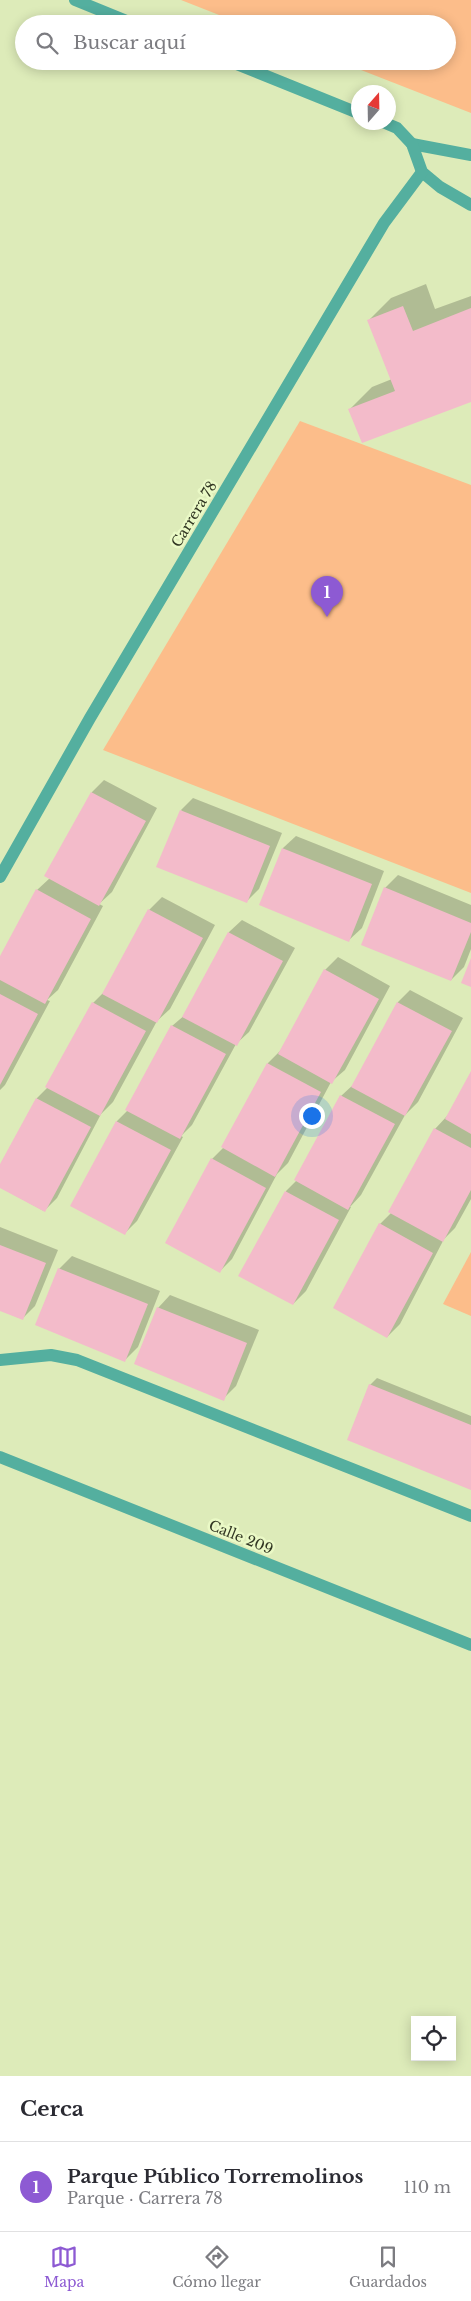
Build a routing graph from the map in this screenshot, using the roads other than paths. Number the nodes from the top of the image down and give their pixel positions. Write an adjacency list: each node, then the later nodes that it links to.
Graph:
1 (75, 0): 2 (street)
2 (112, 15)
3 (251, 70): 4 (street)
4 (351, 110)
5 (396, 128): 6 (street)
6 (412, 144): 7 (street); 8 (street)
7 (471, 155)
8 (422, 172): 9 (street); 10 (street, Carrera 78)
9 (471, 205)
10 (0, 877)
11 (0, 1360): 13 (street)
12 (0, 1457): 14 (street, Calle 209)
13 (471, 1516)
14 (471, 1645)

